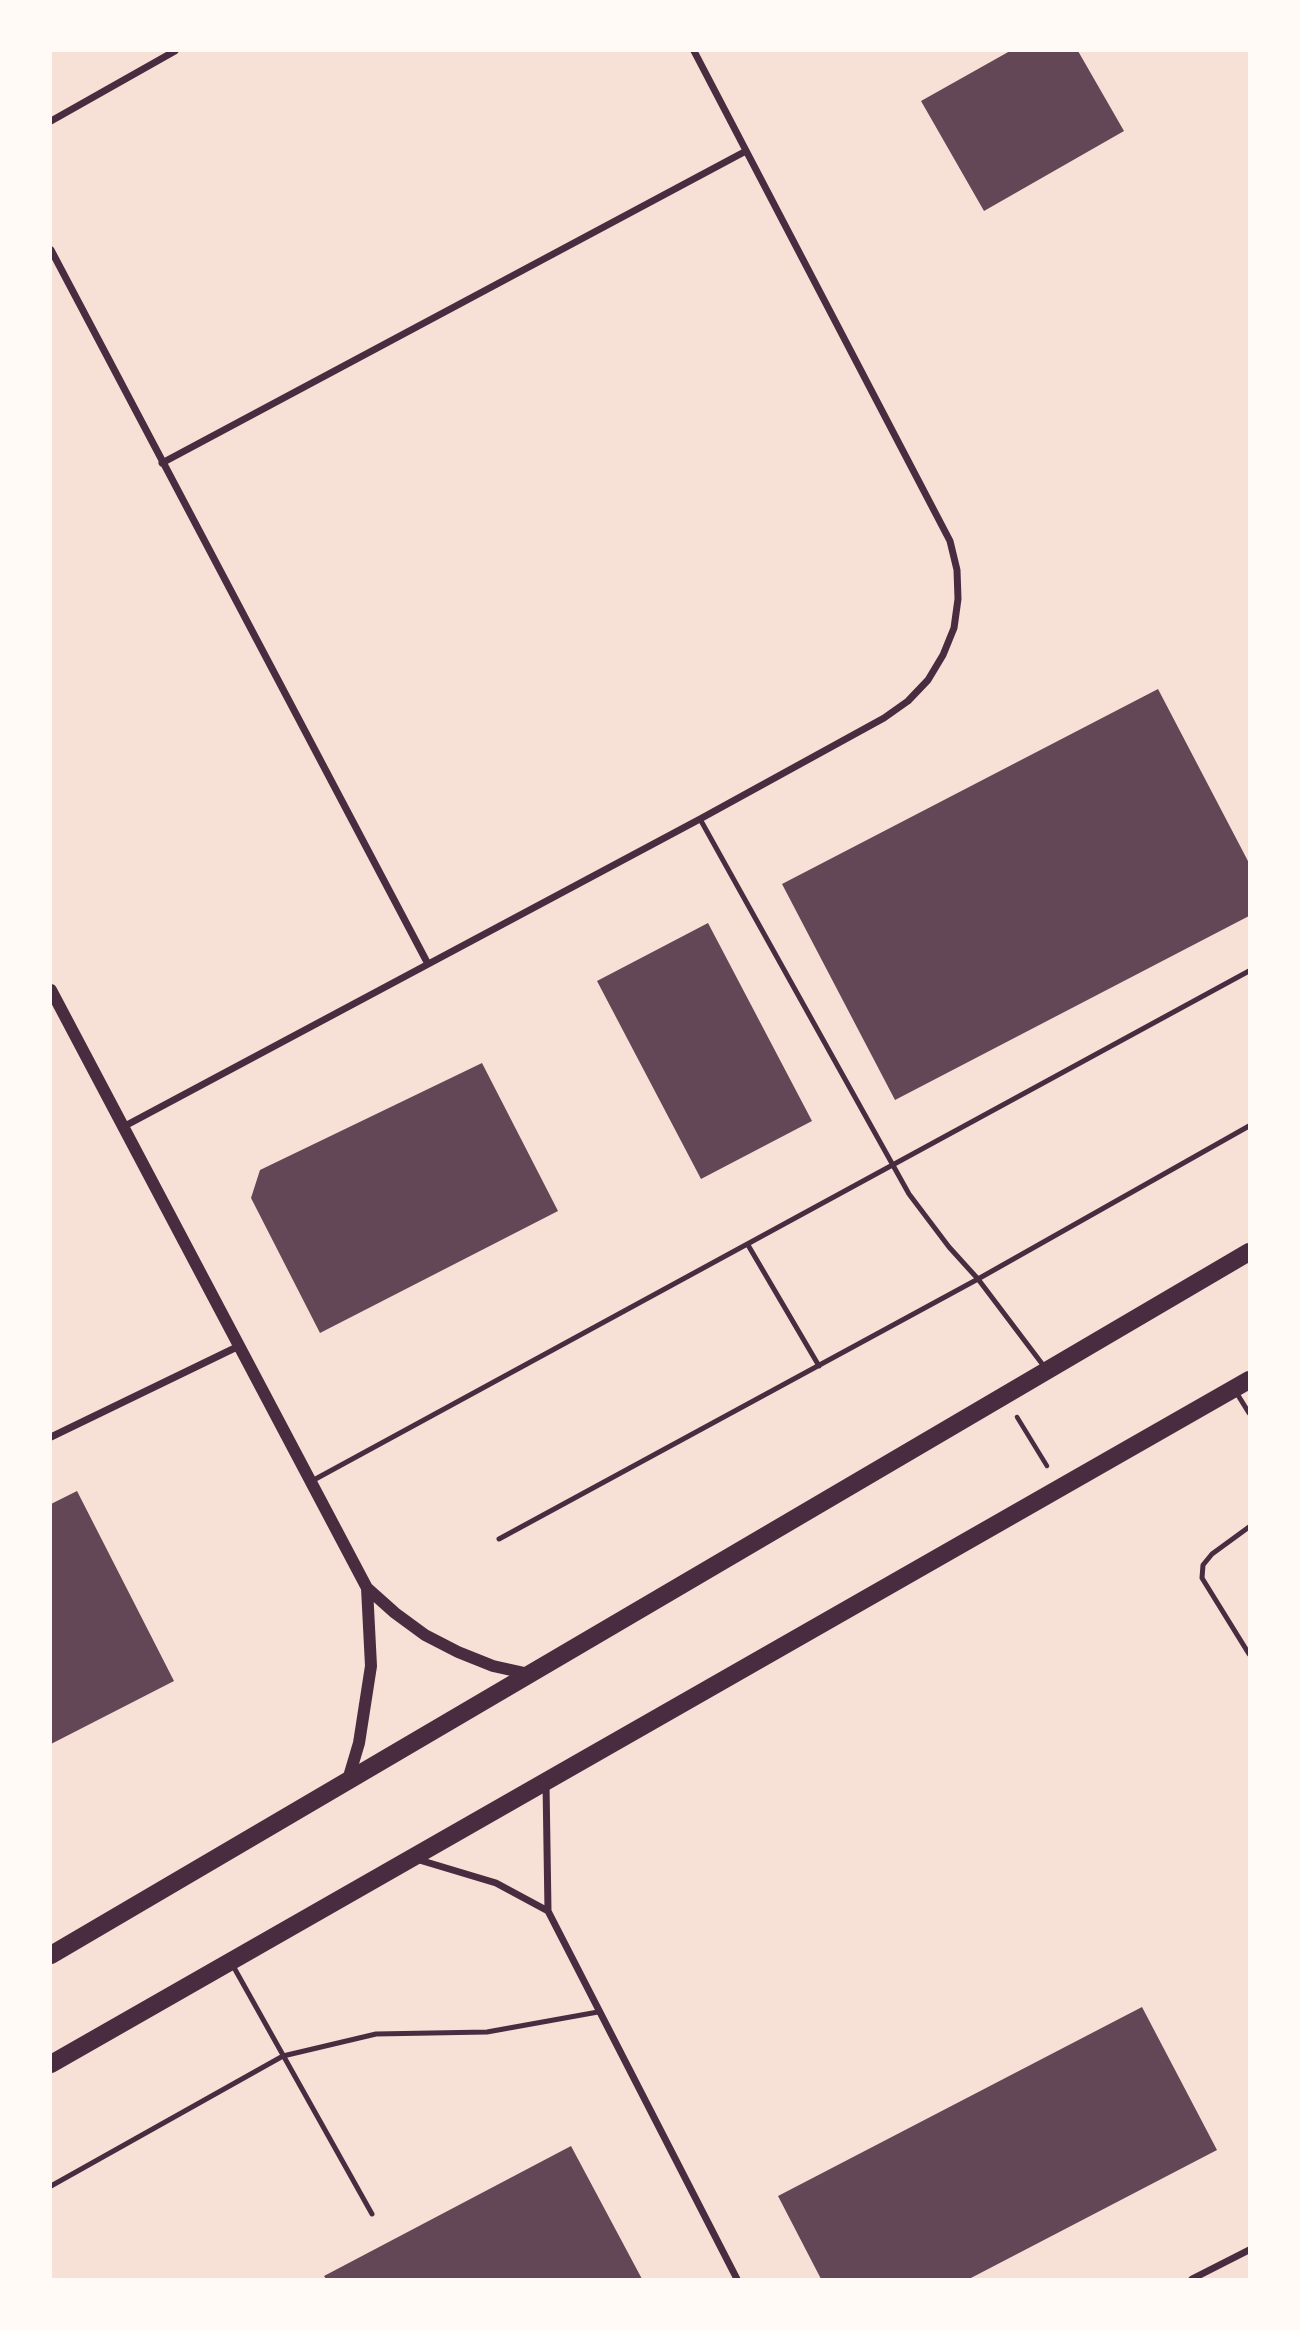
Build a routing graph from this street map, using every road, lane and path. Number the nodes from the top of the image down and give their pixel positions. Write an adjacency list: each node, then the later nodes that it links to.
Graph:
1 (175, 51): 3 (street)
2 (694, 51): 4 (street)
3 (51, 121)
4 (746, 151): 6 (street); 7 (street)
5 (51, 250): 6 (street)
6 (162, 463): 8 (street)
7 (700, 820): 8 (street); 13 (lane)
8 (428, 964): 12 (street)
9 (1249, 971): 13 (lane)
10 (51, 990): 12 (street)
11 (1249, 1126): 16 (lane)
12 (123, 1127): 17 (street)
13 (893, 1165): 14 (lane); 16 (lane)
14 (748, 1245): 18 (lane); 24 (lane)
15 (1249, 1252): 19 (main road)
16 (978, 1279): 18 (lane); 19 (lane)
17 (239, 1346): 23 (street); 24 (street)
18 (819, 1366): 27 (lane)
19 (1047, 1371): 21 (main road)
20 (1242, 1384): 22 (lane); 25 (main road)
21 (1003, 1396): 25 (path); 30 (main road)
22 (1249, 1413)
23 (51, 1437)
24 (310, 1482): 28 (street)
25 (1061, 1489): 32 (main road)
26 (1249, 1527): 29 (lane)
27 (499, 1539)
28 (367, 1588): 30 (street); 31 (street)
29 (1249, 1654)
30 (529, 1674): 31 (main road)
31 (348, 1780): 35 (main road)
32 (546, 1782): 33 (main road); 34 (street)
33 (412, 1858): 34 (street); 36 (main road)
34 (548, 1911): 37 (street)
35 (51, 1955)
36 (230, 1961): 38 (lane); 39 (main road)
37 (598, 2012): 38 (lane); 43 (street)
38 (283, 2056): 40 (lane); 41 (lane)
39 (51, 2064)
40 (51, 2186)
41 (372, 2214)
42 (1249, 2250): 44 (street)
43 (737, 2279)
44 (1192, 2279)

